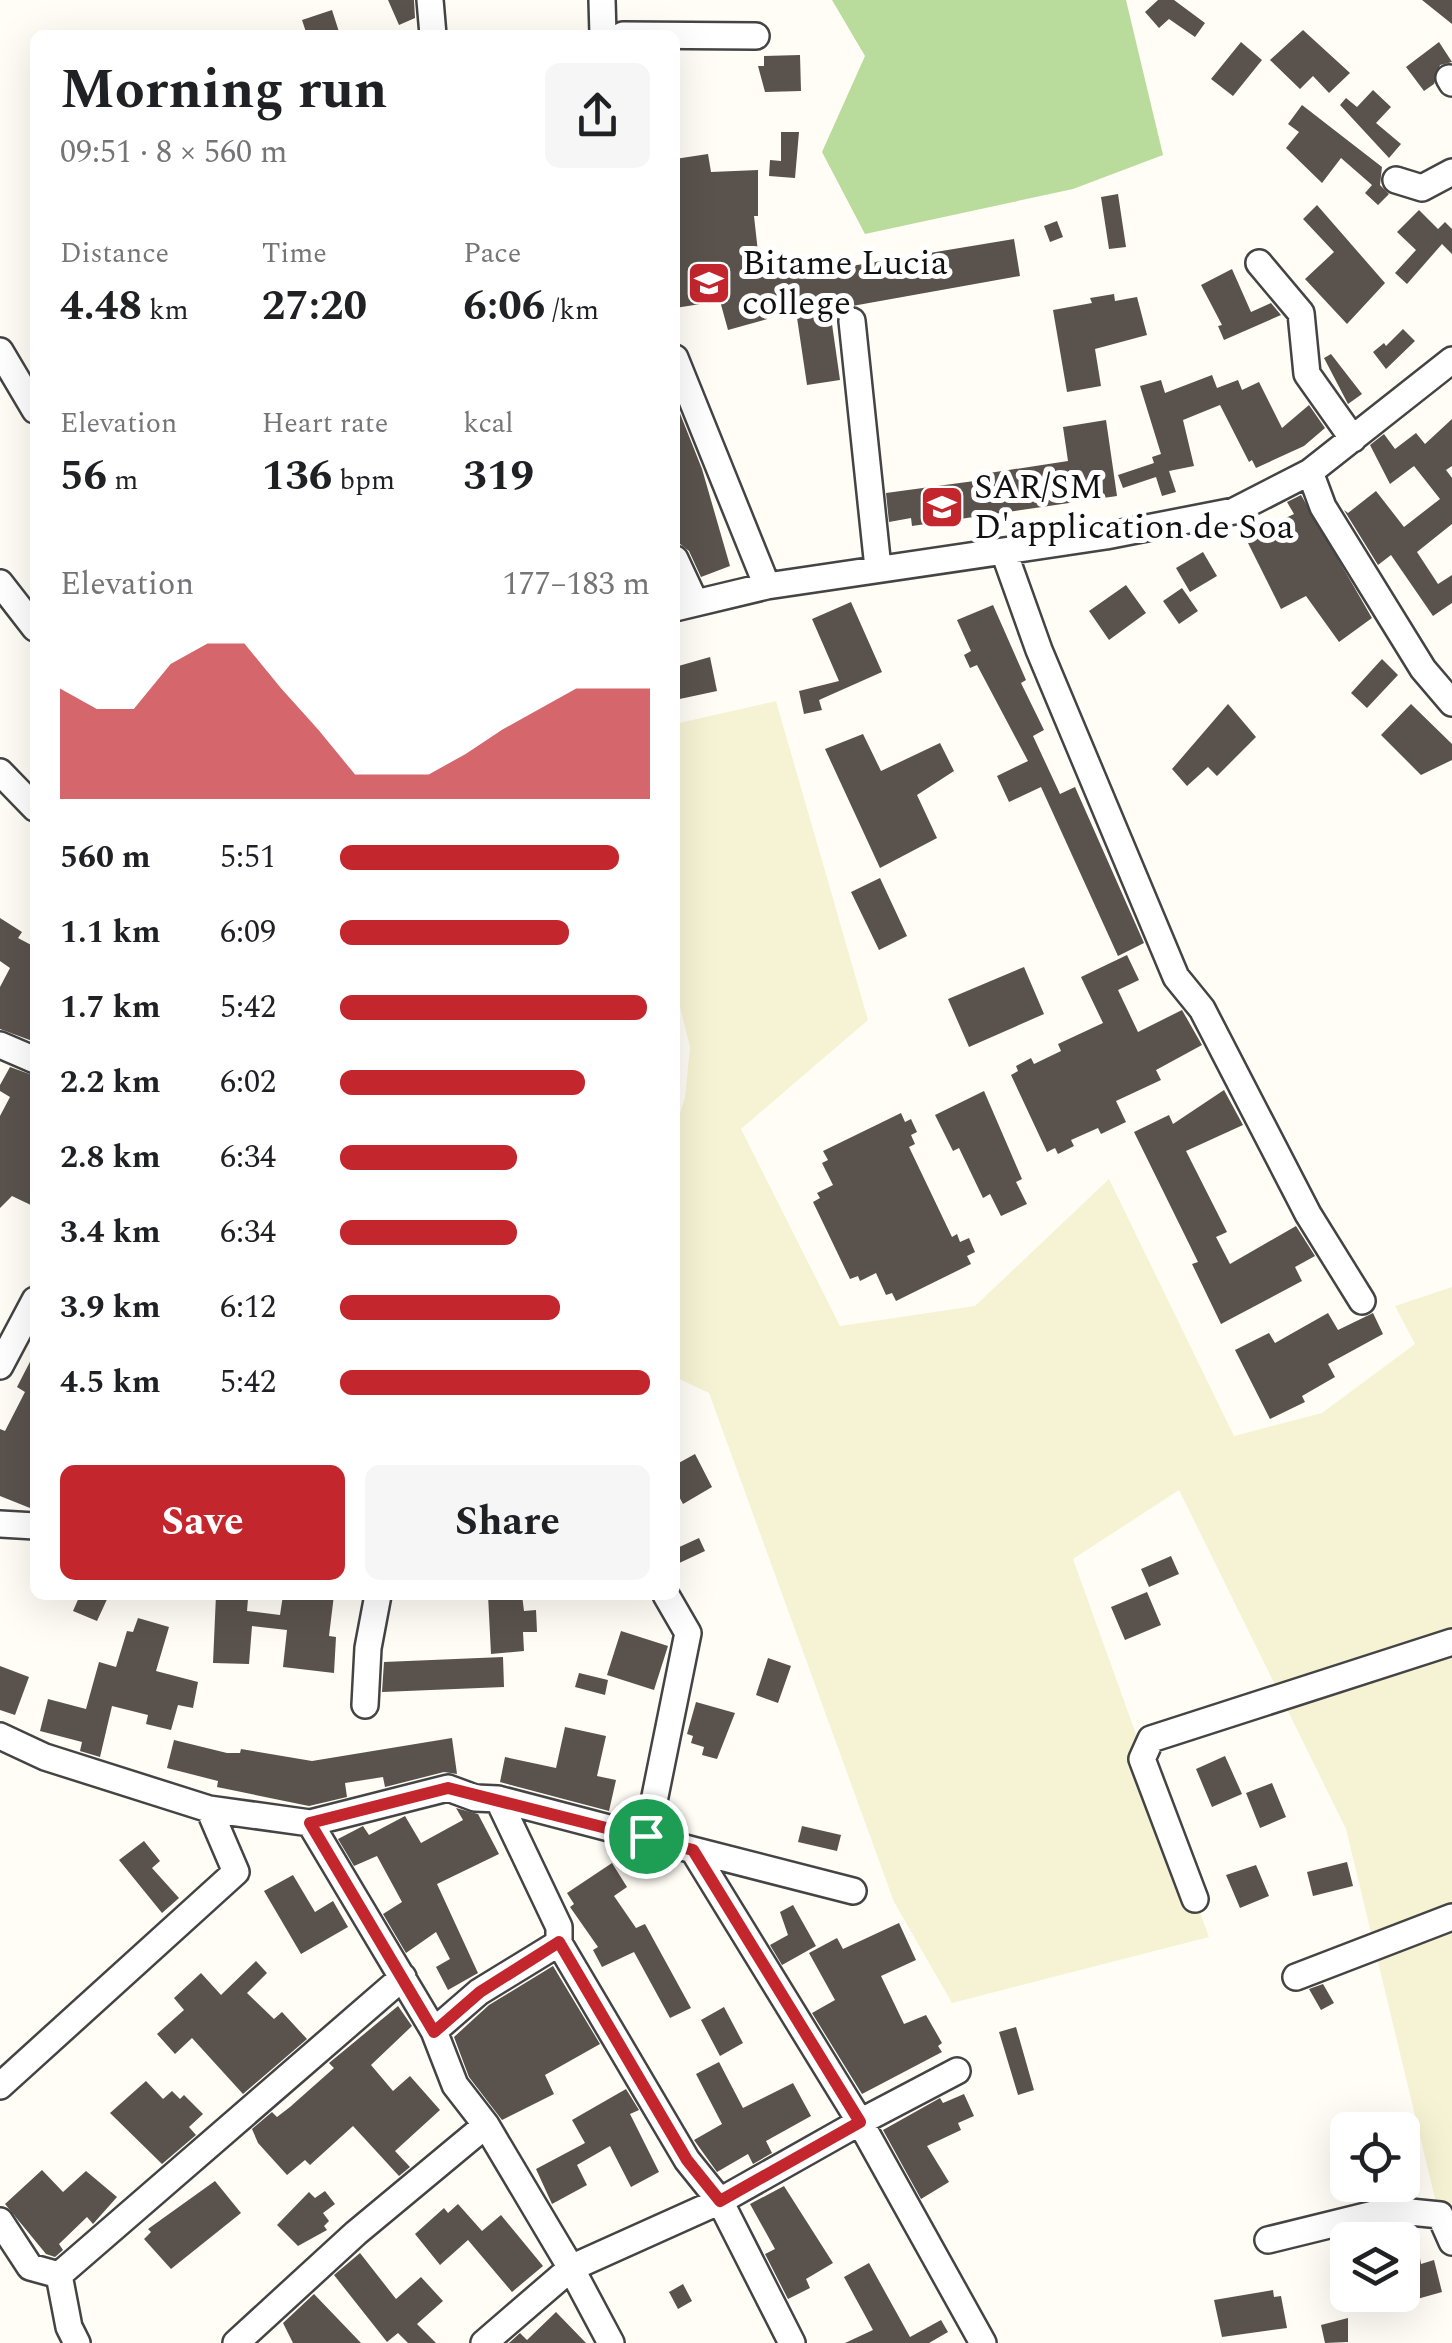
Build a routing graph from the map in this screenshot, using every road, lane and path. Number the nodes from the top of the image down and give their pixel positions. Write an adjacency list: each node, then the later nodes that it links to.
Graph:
1 (430, 0): 3 (street)
2 (602, 0): 4 (street)
3 (433, 30)
4 (604, 30)
5 (680, 35): 6 (street)
6 (756, 36)
7 (1452, 172): 8 (street)
8 (1396, 180)
9 (1260, 263): 15 (street)
10 (852, 322): 18 (street)
11 (0, 351): 14 (street)
12 (1452, 360): 15 (street)
13 (680, 370): 20 (street)
14 (30, 402)
15 (1353, 439): 16 (street)
16 (1310, 472): 17 (street); 23 (street)
17 (1004, 552): 18 (street); 28 (street)
18 (878, 568): 20 (street)
19 (0, 583): 22 (street)
20 (767, 586): 21 (street)
21 (685, 605)
22 (30, 622)
23 (1452, 703)
24 (0, 772): 25 (street)
25 (30, 803)
26 (0, 1045): 27 (street)
27 (30, 1058)
28 (1362, 1301)
29 (27, 1335): 30 (street)
30 (0, 1366)
31 (0, 1524): 32 (street)
32 (30, 1526)
33 (377, 1600): 36 (street)
34 (669, 1600): 41 (street)
35 (1452, 1642): 44 (street)
36 (365, 1705)
37 (0, 1736): 39 (street)
38 (498, 1799): 40 (street); 41 (street); 46 (street)
39 (209, 1810): 40 (street); 51 (street)
40 (310, 1823): 48 (street)
41 (646, 1836): 42 (street)
42 (693, 1850): 43 (street); 52 (street)
43 (853, 1892)
44 (1195, 1900)
45 (1452, 1916): 47 (street)
46 (559, 1942): 49 (street); 54 (street)
47 (1296, 1976)
48 (404, 1977): 49 (street); 59 (street)
49 (434, 2032): 53 (street)
50 (956, 2071): 52 (street)
51 (0, 2086)
52 (860, 2122): 54 (street); 65 (street)
53 (486, 2125): 58 (street); 61 (street)
54 (720, 2201): 58 (street); 64 (street)
55 (0, 2221): 59 (street)
56 (1268, 2240): 57 (street)
57 (1452, 2242)
58 (571, 2268): 62 (street); 63 (street)
59 (60, 2275): 60 (street)
60 (78, 2343)
61 (236, 2343)
62 (484, 2343)
63 (611, 2343)
64 (792, 2343)
65 (983, 2343)

